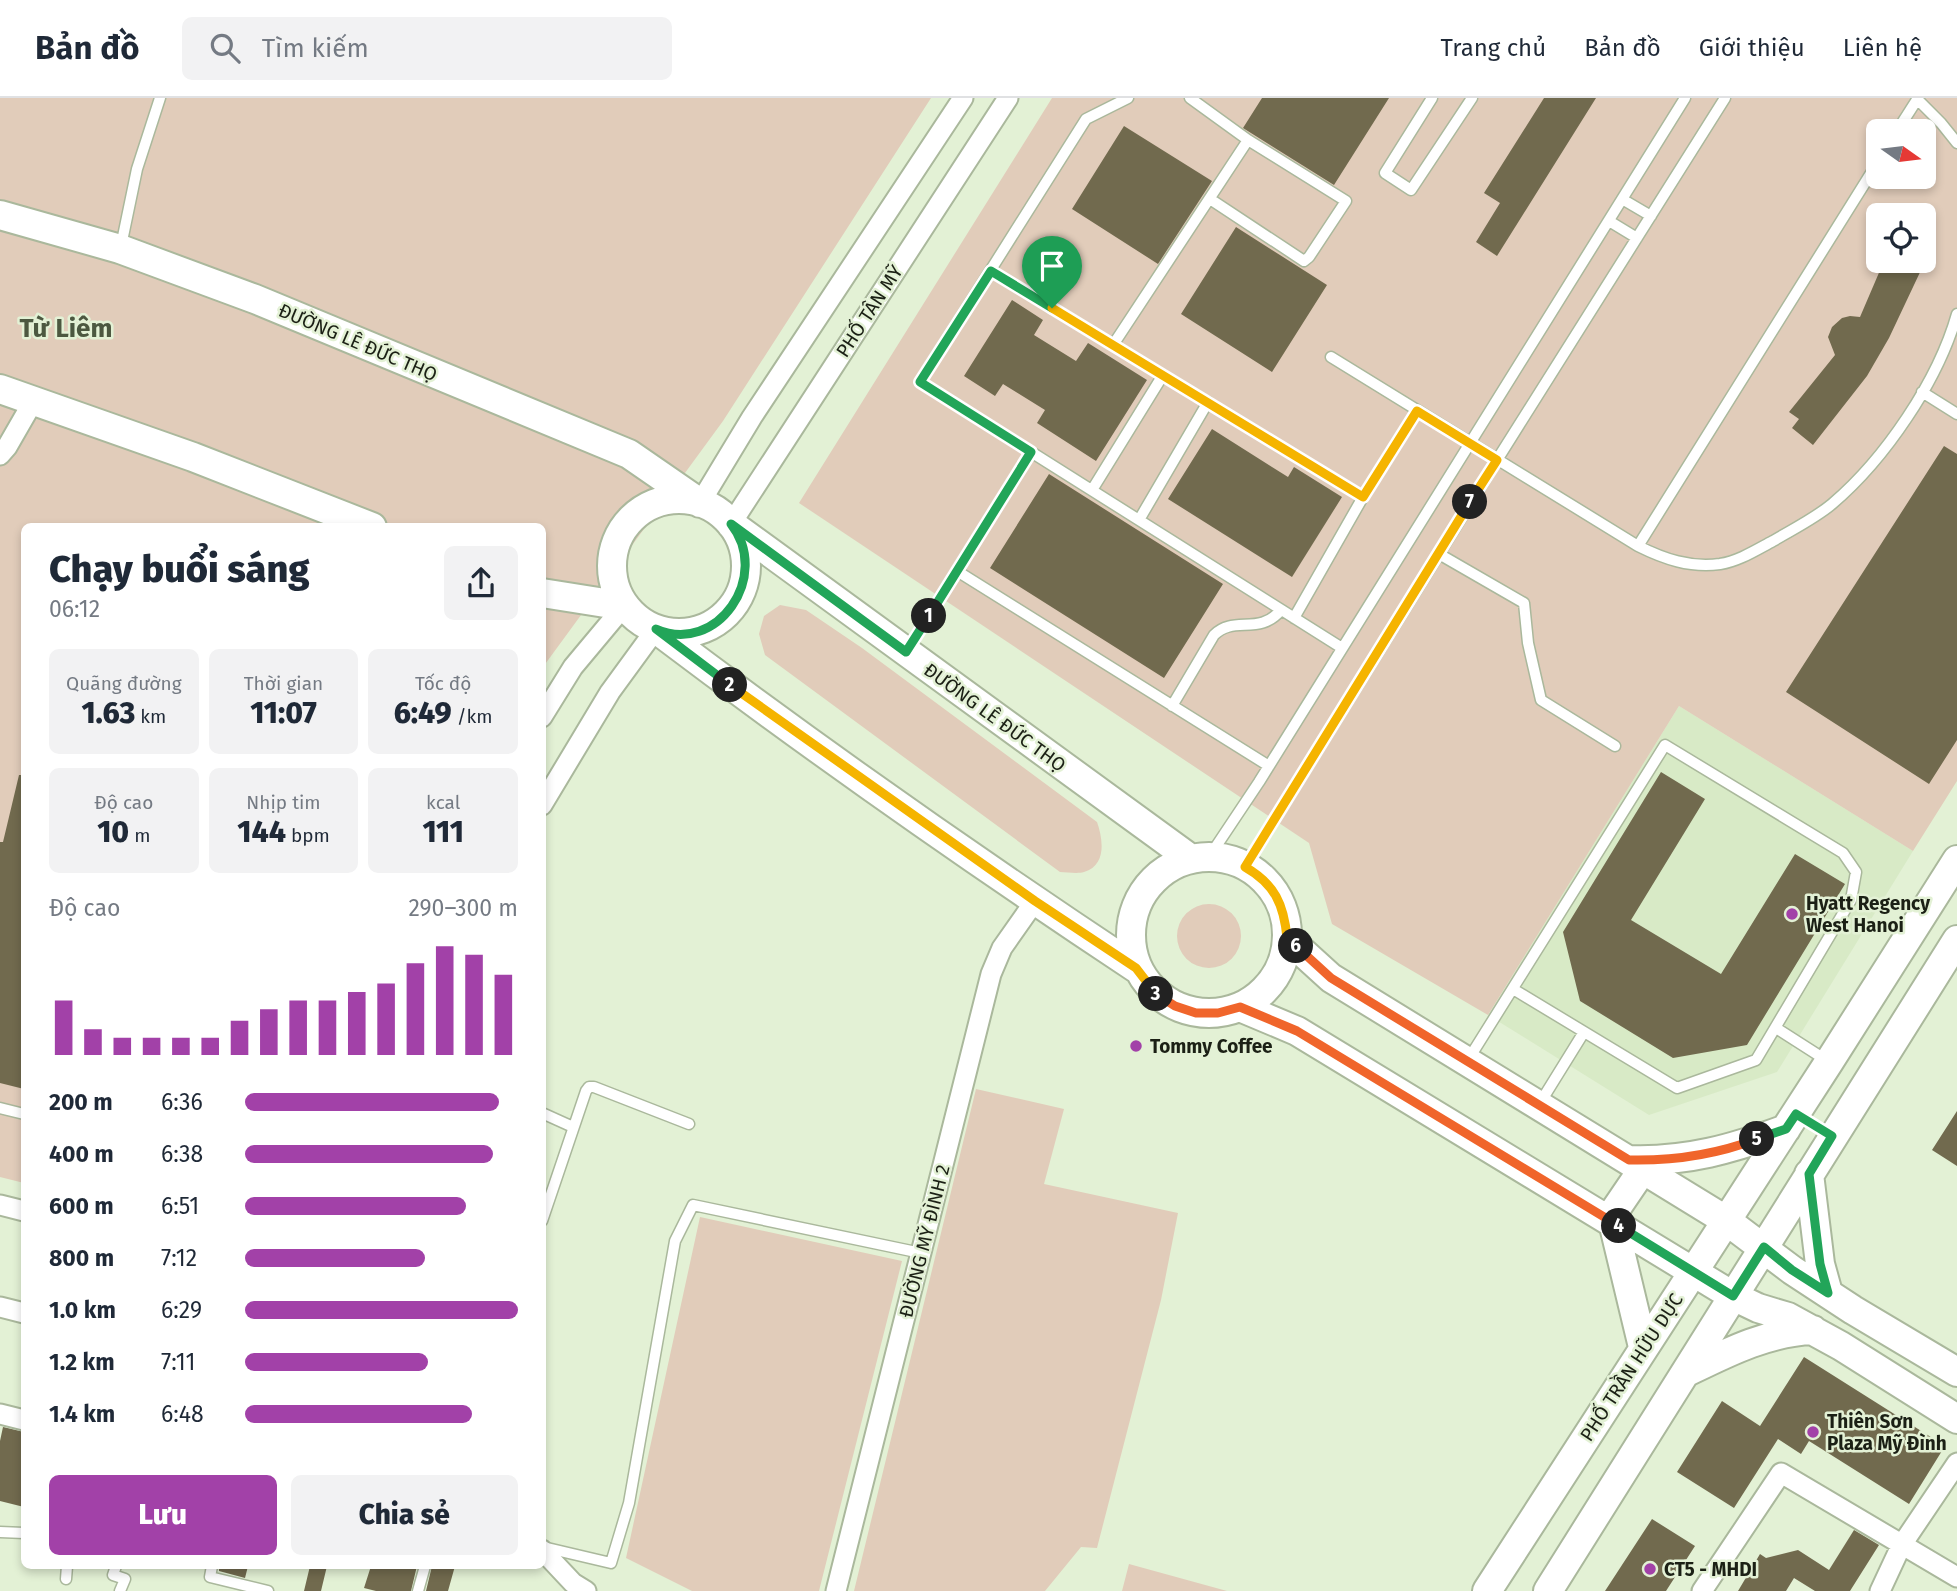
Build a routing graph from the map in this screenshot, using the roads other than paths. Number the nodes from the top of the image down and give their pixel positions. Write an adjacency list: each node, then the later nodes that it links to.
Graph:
1 (160, 98): 21 (lane)
2 (962, 98): 39 (street, PHỐ TÂN MỸ)
3 (1008, 98): 42 (street, PHỐ TÂN MỸ)
4 (1128, 98): 22 (lane)
5 (1189, 98): 12 (lane)
6 (1432, 98): 7 (lane)
7 (1472, 98)
8 (1685, 98): 16 (lane)
9 (1725, 98): 18 (lane)
10 (1917, 99): 11 (lane); 13 (lane)
11 (1904, 119)
12 (1248, 140): 15 (lane); 15 (lane)
13 (1957, 143)
14 (1866, 181): 43 (lane)
15 (1210, 199): 24 (lane)
16 (1622, 199): 18 (lane); 19 (lane)
17 (0, 215): 21 (main road, ĐƯỜNG LÊ ĐỨC THỌ)
18 (1651, 216): 20 (lane)
19 (1609, 221): 20 (lane); 33 (lane)
20 (1637, 238): 36 (lane)
21 (120, 249): 39 (main road, ĐƯỜNG LÊ ĐỨC THỌ)
22 (991, 271): 24 (lane); 34 (lane)
23 (1957, 314): 28 (lane)
24 (1113, 345): 26 (lane)
25 (1331, 357): 31 (lane)
26 (1163, 375): 30 (lane); 37 (lane)
27 (0, 389): 29 (main road)
28 (1922, 392): 32 (lane); 43 (lane)
29 (34, 400): 35 (street); 41 (main road)
30 (1208, 402): 38 (lane); 40 (lane)
31 (1417, 411): 33 (lane); 38 (lane)
32 (1957, 414)
33 (1470, 443): 36 (lane); 51 (lane)
34 (1031, 452): 37 (lane); 45 (lane)
35 (0, 454)
36 (1497, 460): 43 (lane); 44 (lane)
37 (1092, 490): 40 (lane)
38 (1363, 497): 49 (lane)
39 (700, 503): 42 (main road); 47 (main road)
40 (1139, 520): 48 (lane)
41 (362, 523)
42 (731, 524): 50 (main road); 52 (main road, ĐƯỜNG LÊ ĐỨC THỌ)
43 (1638, 546)
44 (1439, 554): 55 (lane); 60 (lane)
45 (957, 571): 52 (lane); 53 (lane)
46 (546, 594): 47 (main road)
47 (624, 606): 50 (main road); 54 (street)
48 (1281, 610): 49 (lane); 53 (lane)
49 (1294, 618): 51 (lane)
50 (656, 629): 57 (street); 61 (main road)
51 (1342, 648): 56 (lane)
52 (906, 652): 58 (main road, ĐƯỜNG LÊ ĐỨC THỌ)
53 (1172, 706): 56 (lane)
54 (546, 711)
55 (1615, 746)
56 (1269, 766): 58 (lane)
57 (546, 798)
58 (1200, 858): 60 (main road); 64 (main road)
59 (1957, 860): 70 (main road, PHỐ TRẦN HỮU DỰC)
60 (1245, 867): 62 (main road)
61 (1035, 901): 64 (main road); 87 (street, ĐƯỜNG MỸ ĐÌNH 2)
62 (1287, 938): 66 (main road); 69 (main road)
63 (1957, 940): 78 (main road)
64 (1136, 968): 66 (main road)
65 (1513, 989): 67 (lane); 68 (lane); 69 (lane)
66 (1240, 1007): 84 (main road)
67 (1776, 1028): 68 (lane); 70 (lane)
68 (1584, 1032): 71 (lane)
69 (1468, 1060): 71 (main road)
70 (1829, 1062): 75 (main road, PHỐ TRẦN HỮU DỰC)
71 (1539, 1104): 79 (main road)
72 (0, 1108): 73 (lane)
73 (21, 1113)
74 (546, 1115): 77 (lane)
75 (1791, 1121): 78 (main road); 79 (main road); 85 (main road, PHỐ TRẦN HỮU DỰC)
76 (689, 1124): 77 (lane)
77 (573, 1127): 82 (lane)
78 (1832, 1136): 80 (main road)
79 (1636, 1164): 84 (main road); 85 (main road)
80 (1809, 1174): 86 (main road); 89 (main road)
81 (0, 1205): 83 (street)
82 (546, 1209)
83 (21, 1211)
84 (1611, 1221): 88 (main road); 95 (main road)
85 (1727, 1221): 86 (main road); 88 (main road, PHỐ TRẦN HỮU DỰC)
86 (1764, 1247): 89 (main road); 90 (main road)
87 (921, 1253): 105 (lane); 117 (street, ĐƯỜNG MỸ ĐÌNH 2)
88 (1694, 1272): 90 (main road); 95 (main road, PHỐ TRẦN HỮU DỰC)
89 (1828, 1293): 92 (main road)
90 (1733, 1296): 94 (main road); 97 (main road)
91 (0, 1307): 93 (street)
92 (1853, 1310): 94 (main road); 96 (main road)
93 (21, 1312)
94 (1823, 1336): 97 (main road); 100 (main road)
95 (1643, 1347): 118 (main road, PHỐ TRẦN HỮU DỰC)
96 (1957, 1372)
97 (1685, 1373): 119 (main road)
98 (0, 1414): 99 (street)
99 (21, 1419)
100 (1957, 1419)
101 (1957, 1463): 104 (street)
102 (0, 1532): 103 (lane)
103 (21, 1533)
104 (1901, 1546): 111 (street); 120 (street); 121 (street)
105 (546, 1549)
106 (546, 1553): 116 (street)
107 (67, 1569): 112 (lane)
108 (115, 1569): 113 (lane)
109 (211, 1569): 114 (lane)
110 (424, 1569): 115 (lane)
111 (1957, 1577)
112 (66, 1579)
113 (120, 1591)
114 (268, 1591)
115 (418, 1591)
116 (586, 1591)
117 (836, 1591)
118 (1487, 1591)
119 (1548, 1591)
120 (1702, 1591)
121 (1880, 1591)

